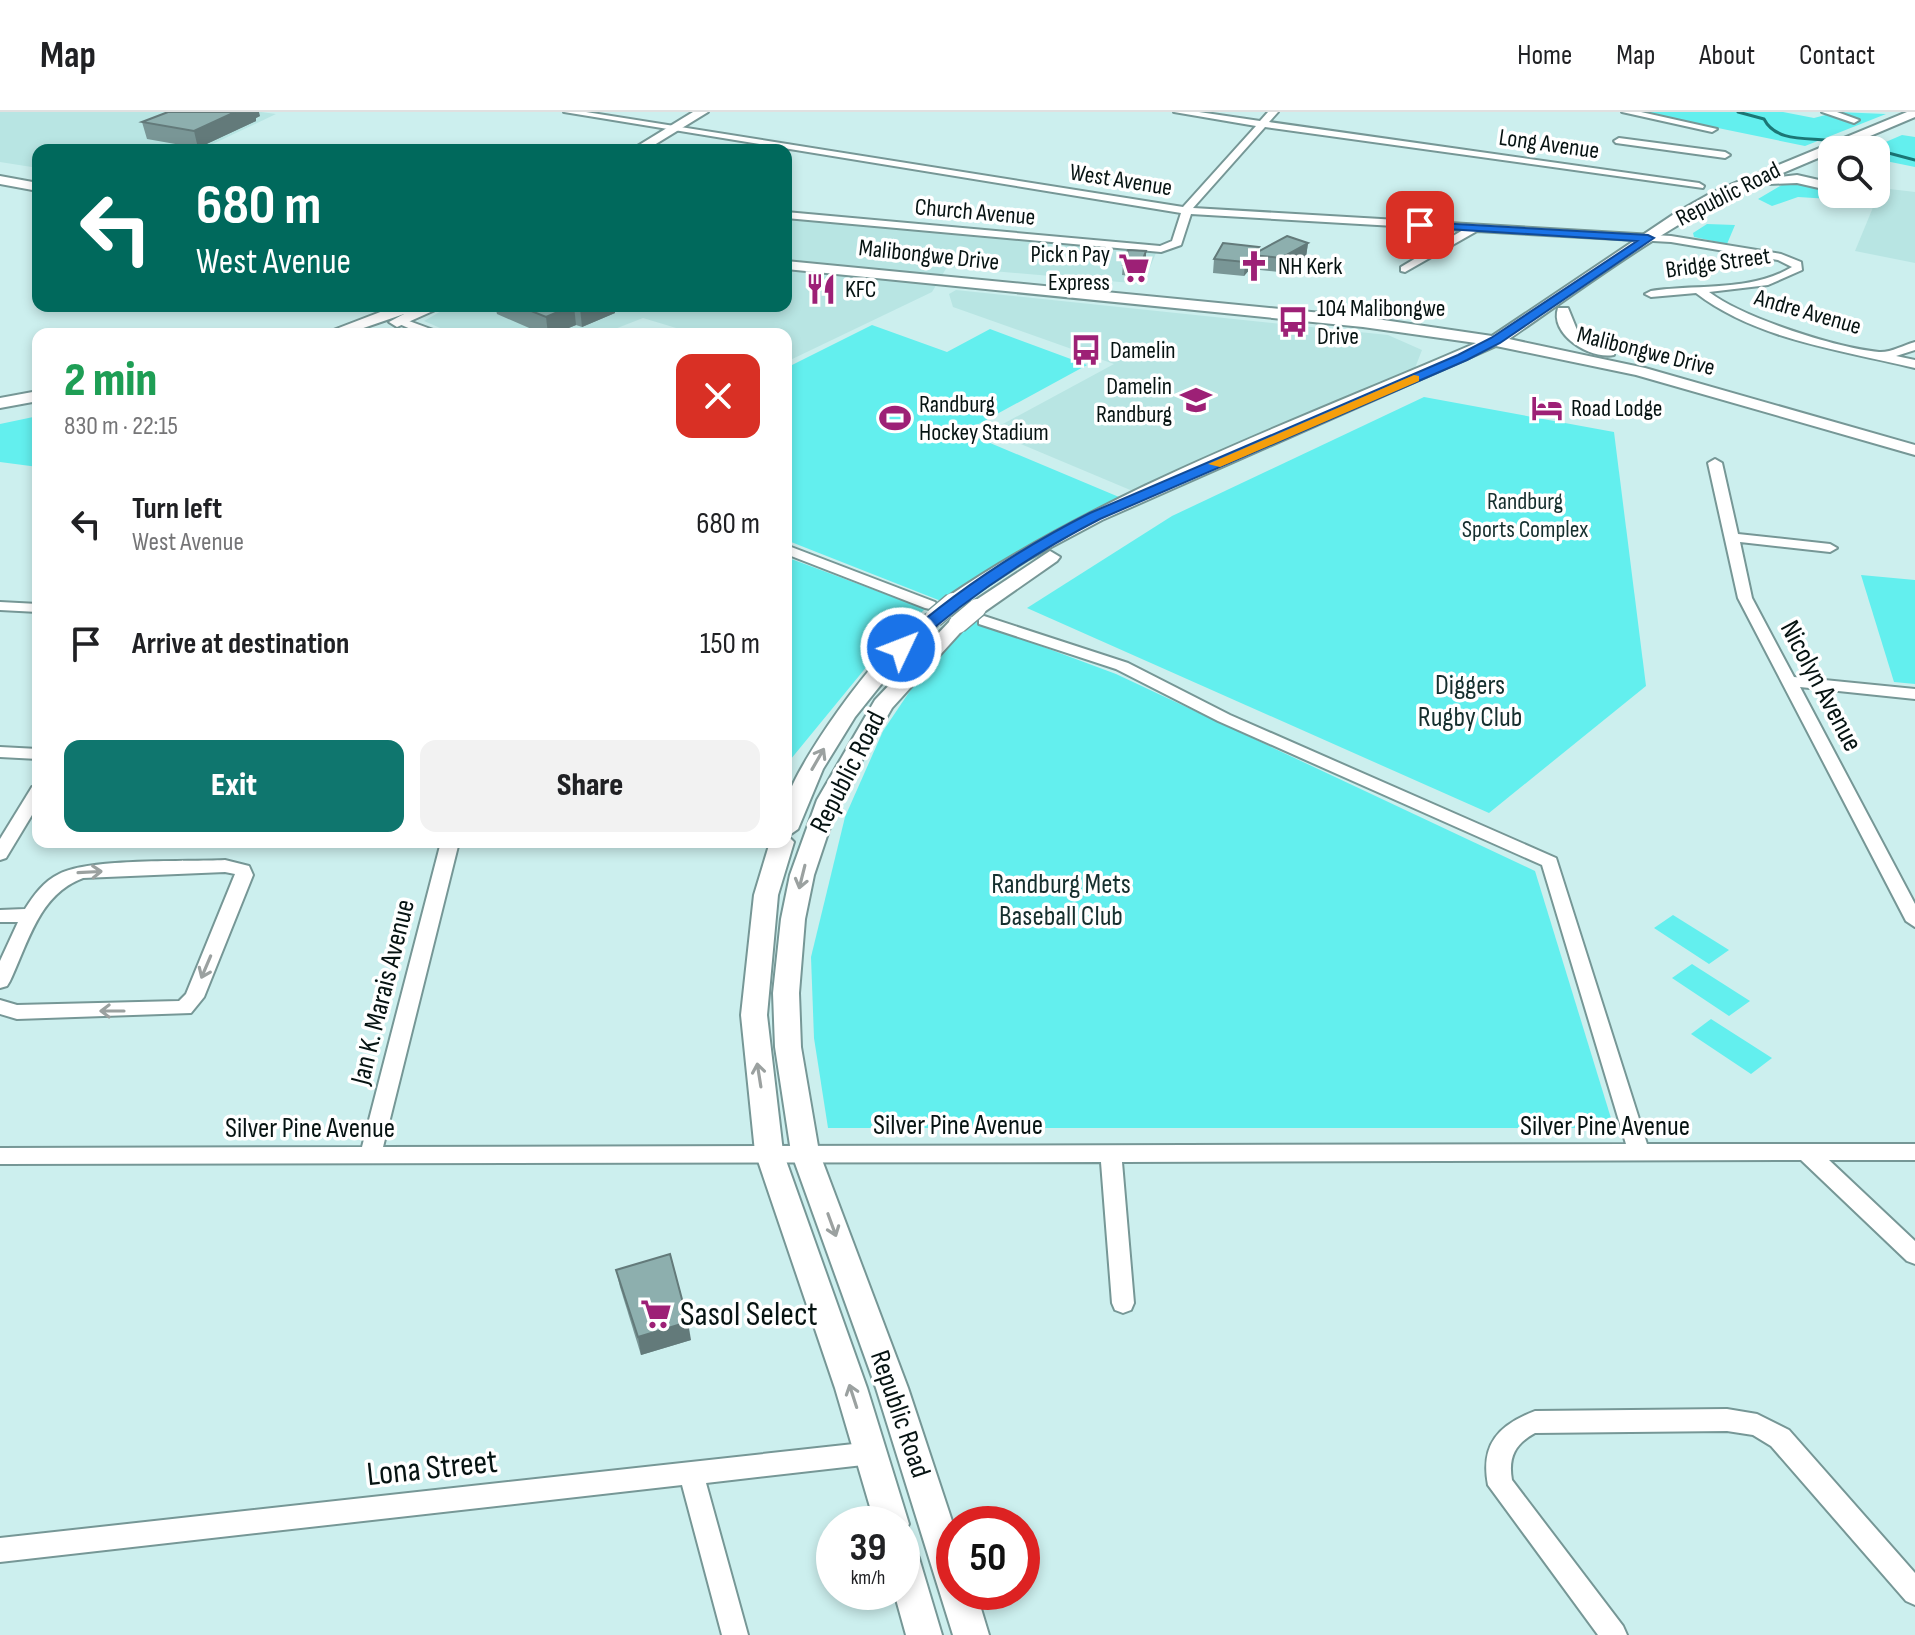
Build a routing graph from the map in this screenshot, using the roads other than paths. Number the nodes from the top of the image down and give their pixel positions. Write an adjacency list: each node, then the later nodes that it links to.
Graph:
1 (569, 112): 12 (street, West Avenue)
2 (702, 112): 12 (main road)
3 (720, 112): 14 (main road)
4 (1179, 112): 11 (street, Long Avenue)
5 (1273, 112): 11 (street)
6 (1627, 112): 13 (street)
7 (1827, 112): 10 (street)
8 (1915, 113): 35 (main road, Republic Road)
9 (1915, 119): 15 (main road)
10 (1854, 120)
11 (1263, 124): 25 (street, Long Avenue); 32 (street)
12 (674, 129): 14 (street, West Avenue); 17 (main road)
13 (1712, 129)
14 (689, 131): 18 (main road); 19 (street, West Avenue)
15 (1875, 136)
16 (1619, 141): 21 (street)
17 (648, 144)
18 (666, 144)
19 (770, 144)
20 (792, 148): 32 (street, West Avenue)
21 (1674, 148): 22 (street); 25 (street)
22 (1725, 155)
23 (1818, 167): 28 (main road, Republic Road)
24 (0, 171): 26 (main road)
25 (1667, 171): 31 (street, Long Avenue)
26 (32, 176)
27 (0, 180): 30 (main road)
28 (1774, 181): 29 (main road); 36 (main road, Republic Road)
29 (1818, 184)
30 (32, 186)
31 (1699, 186)
32 (1187, 211): 33 (street, Church Avenue); 34 (street, West Avenue)
33 (792, 216)
34 (1474, 228): 35 (street, West Avenue); 40 (street)
35 (1648, 238): 36 (street, West Avenue); 44 (main road, Republic Road)
36 (1671, 239): 42 (street, Bridge Street); 45 (main road, Republic Road)
37 (792, 258): 39 (main road, Malibongwe Drive)
38 (792, 266): 49 (main road, Malibongwe Drive)
39 (912, 269): 41 (main road, Malibongwe Drive); 41 (main road)
40 (1405, 269)
41 (976, 275): 49 (main road, Malibongwe Drive)
42 (1697, 288): 43 (street, Bridge Street); 56 (street, Andre Avenue)
43 (1651, 294)
44 (1545, 307): 49 (main road); 53 (main road, Republic Road)
45 (1563, 311): 53 (main road, Republic Road); 55 (main road)
46 (394, 312): 50 (main road)
47 (422, 312): 48 (main road)
48 (401, 321): 51 (main road); 52 (street)
49 (1430, 326): 53 (main road, Malibongwe Drive); 60 (main road)
50 (348, 328)
51 (382, 328)
52 (418, 328)
53 (1511, 338): 55 (main road, Malibongwe Drive); 57 (main road, Malibongwe Drive); 58 (main road, Republic Road); 60 (main road, Republic Road)
54 (1915, 346): 56 (street)
55 (1608, 352): 65 (main road, Malibongwe Drive)
56 (1883, 356): 59 (street, Andre Avenue)
57 (1584, 359): 58 (main road); 66 (main road, Malibongwe Drive)
58 (1486, 361): 74 (main road, Republic Road)
59 (1915, 364)
60 (1421, 376): 74 (main road, Republic Road)
61 (32, 397): 62 (main road)
62 (0, 403)
63 (32, 407): 64 (main road)
64 (0, 413)
65 (1915, 439)
66 (1915, 450)
67 (1715, 463): 68 (street, Nicolyn Avenue)
68 (1730, 537): 69 (street); 75 (street, Nicolyn Avenue)
69 (1830, 548)
70 (792, 552): 73 (street)
71 (0, 606): 72 (street)
72 (32, 608)
73 (932, 611): 74 (main road, Republic Road, bridge); 80 (main road, Republic Road, one-way to 73)
74 (968, 614): 90 (main road, Republic Road, one-way to 90); 94 (street)
75 (1789, 681): 76 (street); 86 (street, Nicolyn Avenue)
76 (1915, 694)
77 (0, 752): 78 (street)
78 (32, 754)
79 (32, 801): 83 (street)
80 (792, 815)
81 (448, 848): 96 (street, Jan K. Marais Avenue)
82 (780, 848): 89 (main road, Republic Road, one-way to 82)
83 (0, 854)
84 (31, 915): 85 (street); 87 (street); 88 (street, one-way to 88)
85 (0, 916)
86 (1915, 921)
87 (0, 981)
88 (0, 1007)
89 (769, 1152): 90 (street, Silver Pine Avenue); 96 (street, Silver Pine Avenue); 99 (main road, Republic Road, one-way to 89)
90 (805, 1152): 93 (street, Silver Pine Avenue); 102 (main road, Republic Road, one-way to 102)
91 (1806, 1152): 92 (street, Silver Pine Avenue); 94 (street, Silver Pine Avenue); 97 (street)
92 (1915, 1152)
93 (1111, 1154): 94 (street, Silver Pine Avenue); 98 (street)
94 (1639, 1154)
95 (0, 1156): 96 (street, Silver Pine Avenue)
96 (370, 1156)
97 (1915, 1255)
98 (1123, 1303)
99 (872, 1453): 100 (street, Lona Street); 101 (main road, Republic Road)
100 (691, 1473): 103 (street, Lona Street); 107 (street)
101 (887, 1506)
102 (936, 1524)
103 (0, 1550)
104 (1915, 1592): 110 (street)
105 (917, 1610): 108 (main road)
106 (963, 1610): 109 (main road)
107 (735, 1635)
108 (924, 1635)
109 (971, 1635)
110 (1614, 1635)

